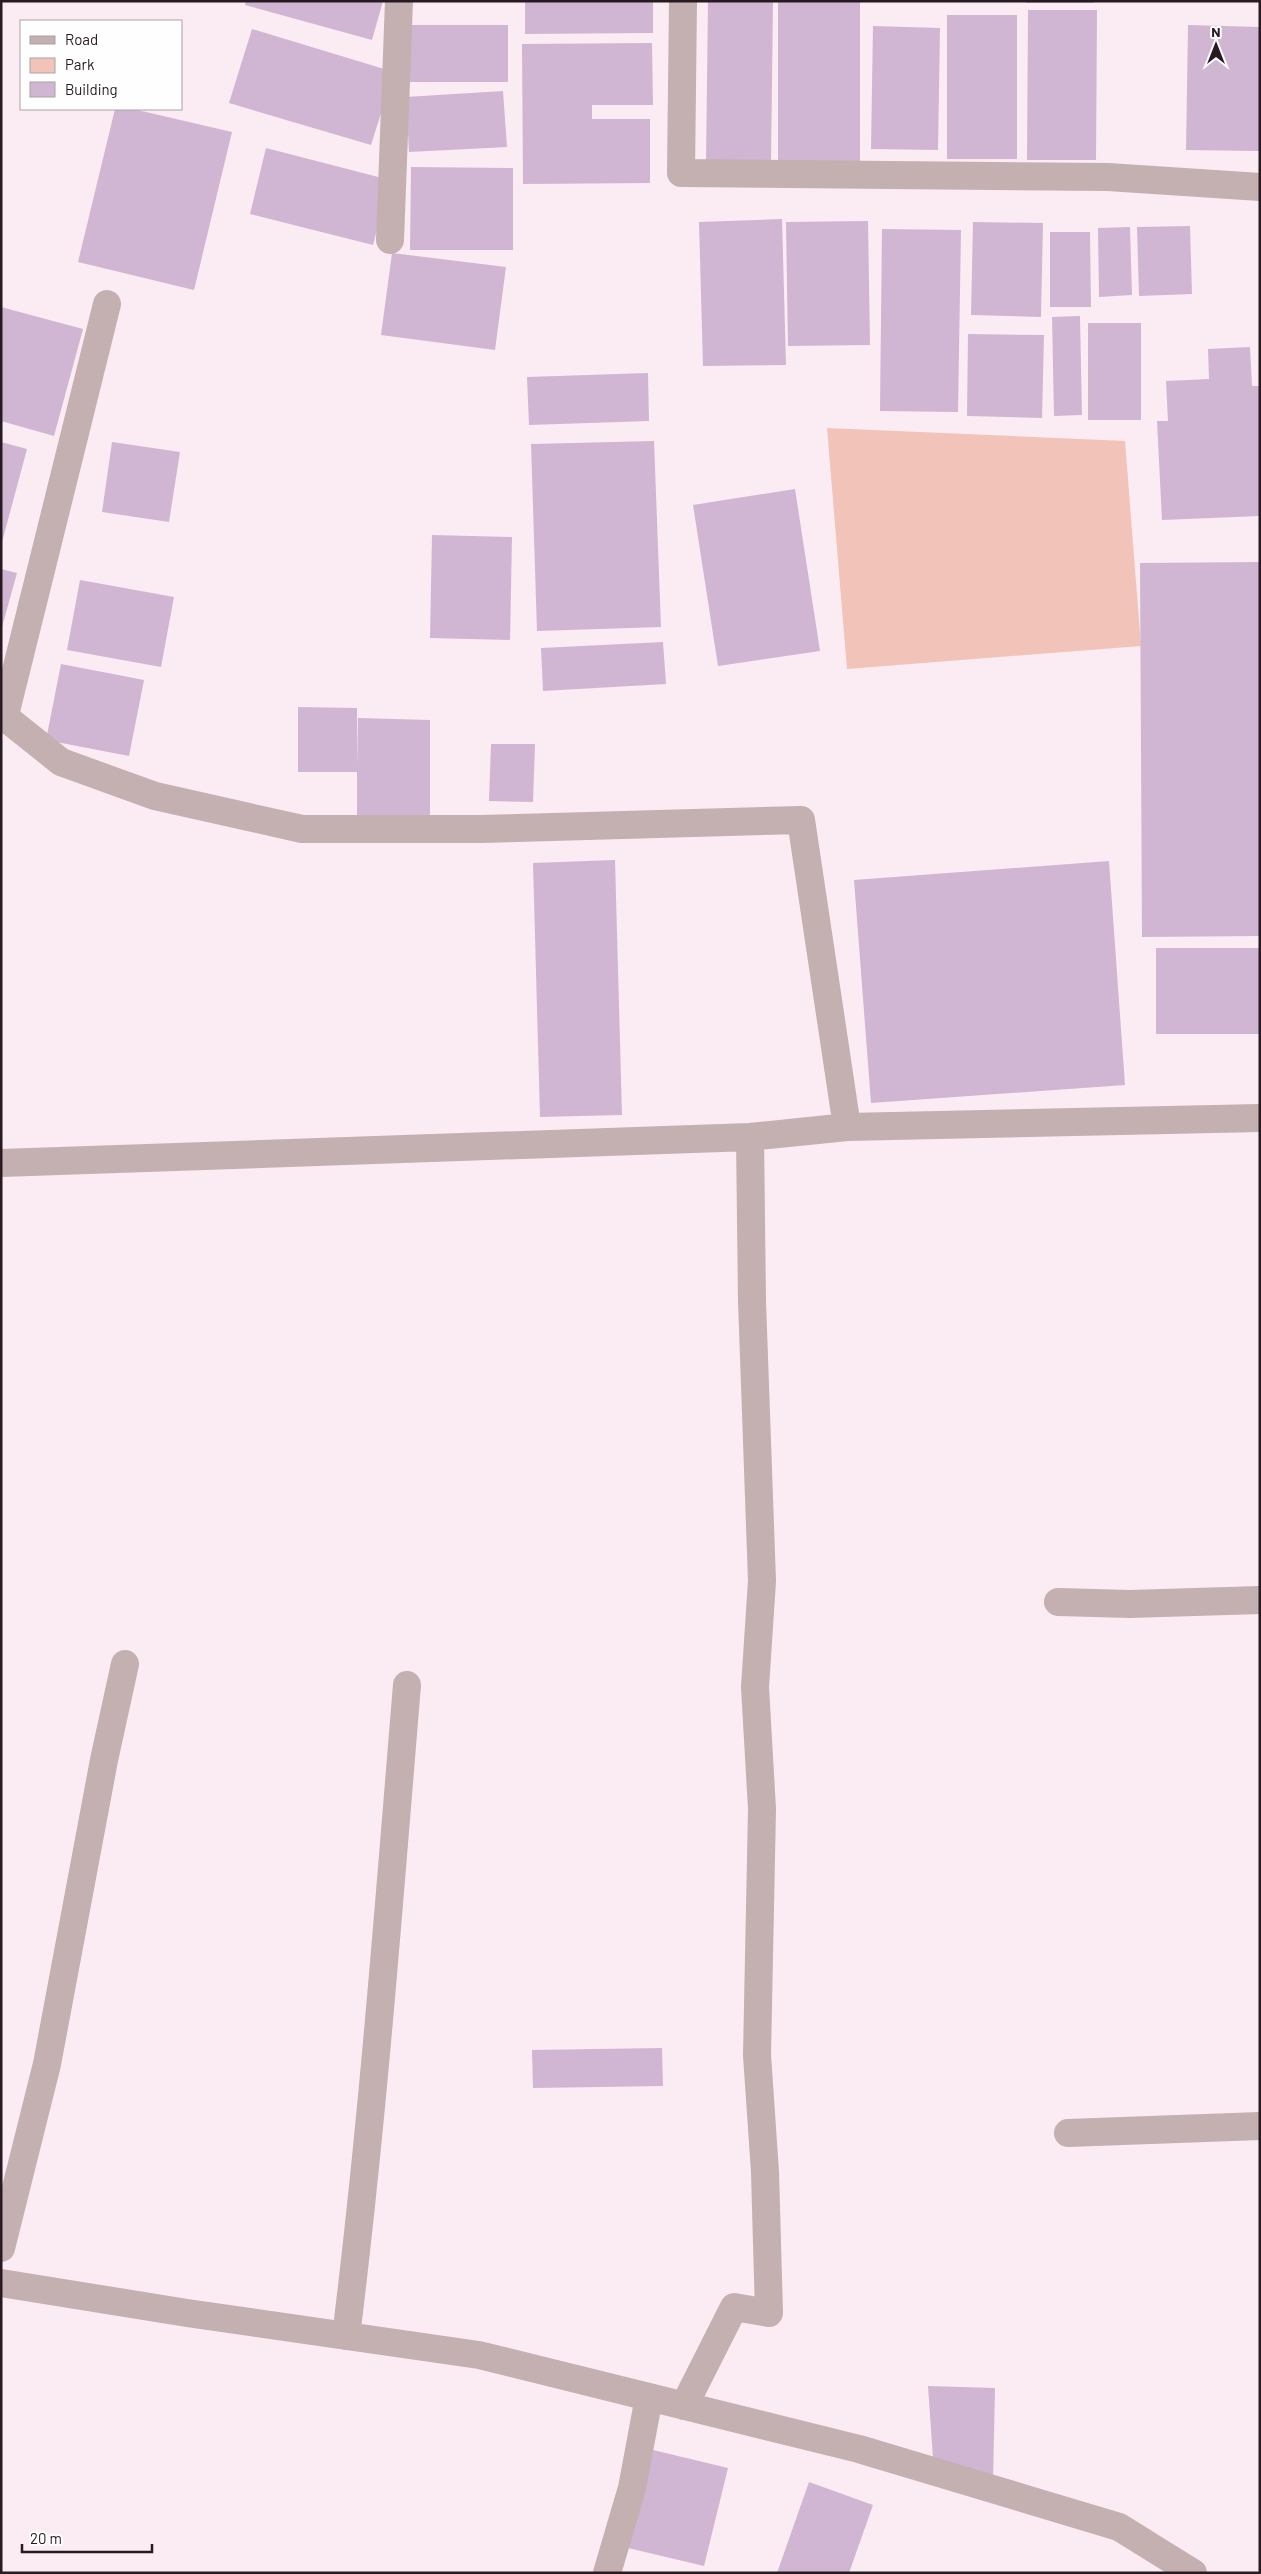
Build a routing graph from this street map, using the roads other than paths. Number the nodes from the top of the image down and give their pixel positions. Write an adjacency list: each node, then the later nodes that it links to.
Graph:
1 (399, 1): 4 (street)
2 (683, 1): 3 (street)
3 (1260, 187)
4 (390, 240)
5 (107, 304): 6 (street)
6 (3, 714): 8 (street)
7 (1260, 1118): 8 (street)
8 (847, 1127): 9 (street)
9 (750, 1137): 10 (street); 21 (street)
10 (1, 1163)
11 (1260, 1600): 12 (street)
12 (1058, 1602)
13 (125, 1664): 17 (street)
14 (407, 1685): 19 (street)
15 (1260, 2126): 16 (street)
16 (1068, 2133)
17 (1, 2248)
18 (1, 2282): 19 (street)
19 (346, 2336): 20 (street)
20 (649, 2397): 21 (street); 22 (street)
21 (684, 2406): 23 (street)
22 (607, 2573)
23 (1193, 2573)

